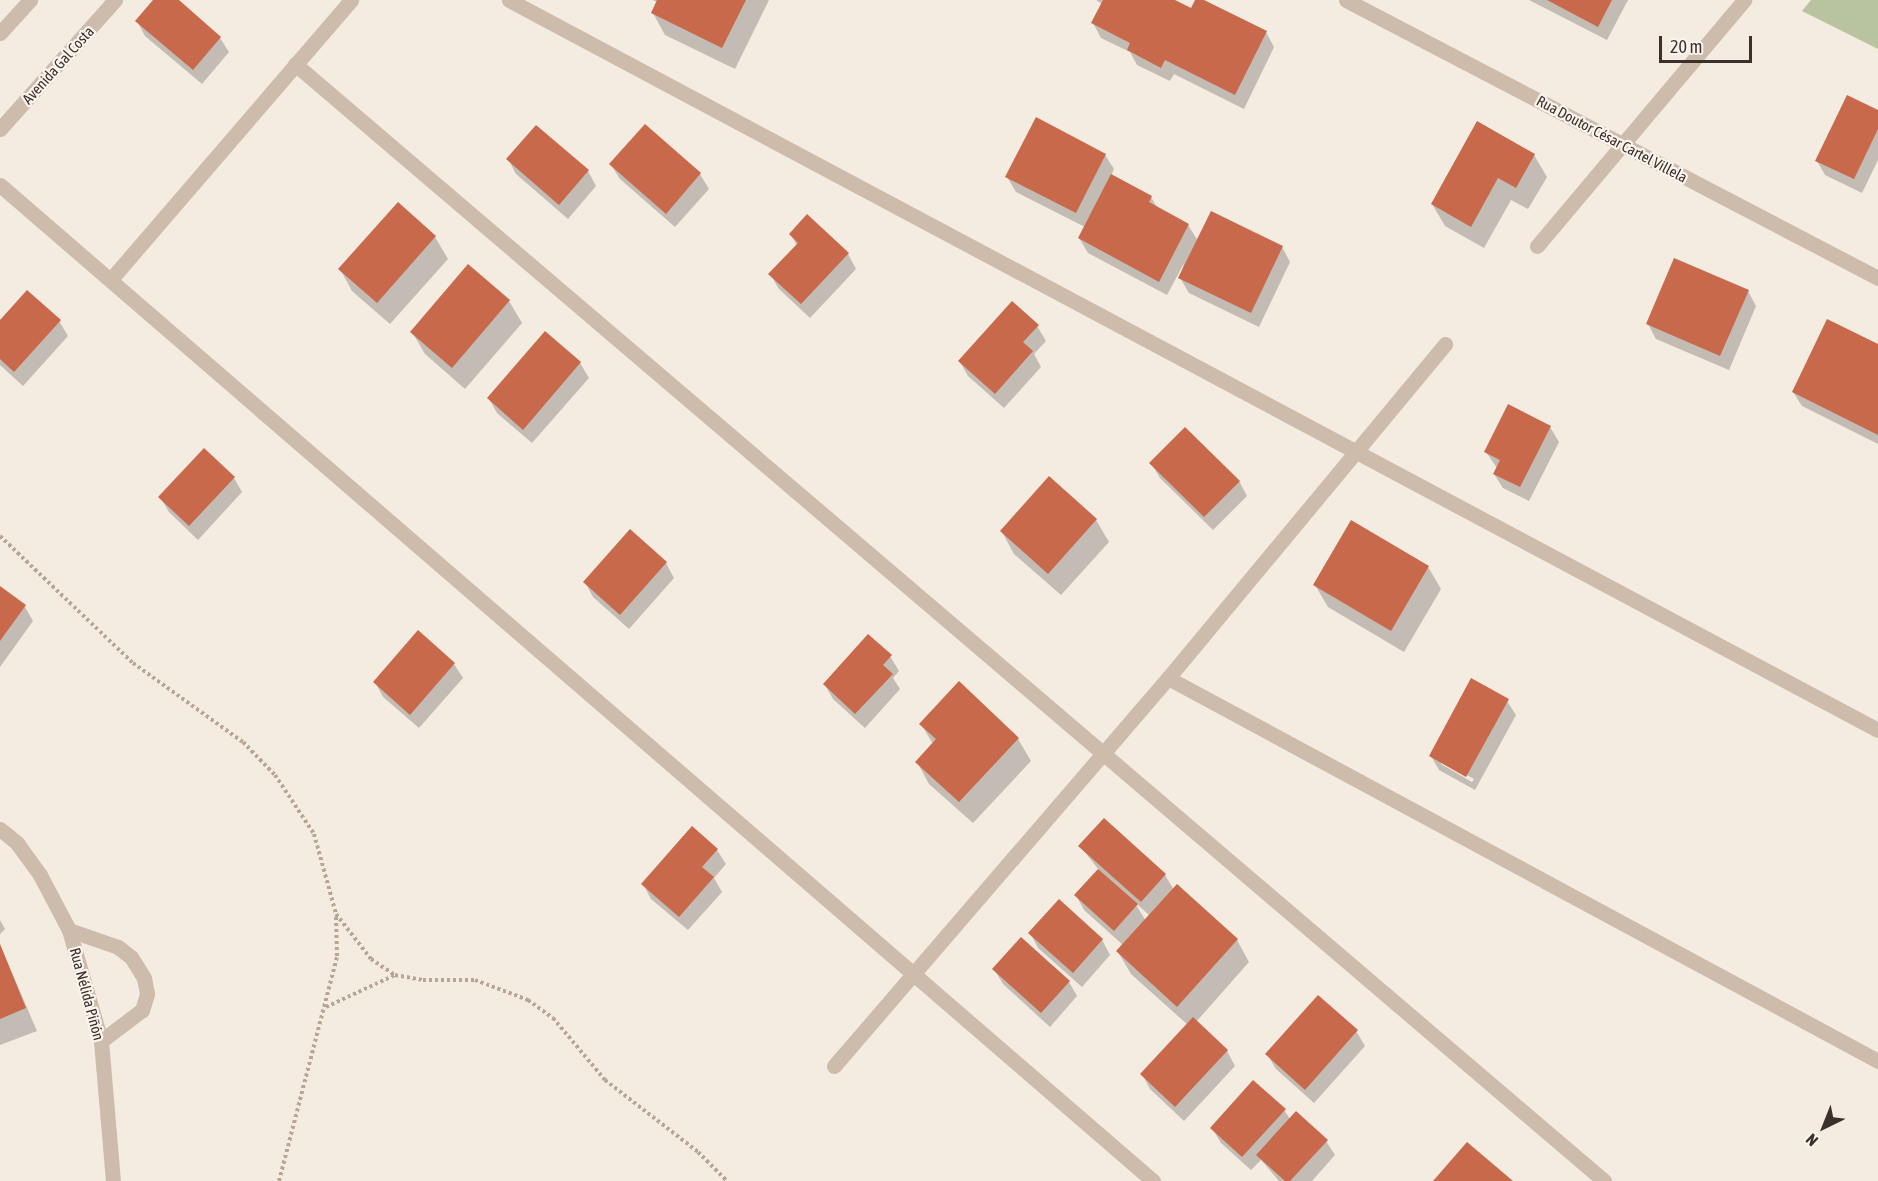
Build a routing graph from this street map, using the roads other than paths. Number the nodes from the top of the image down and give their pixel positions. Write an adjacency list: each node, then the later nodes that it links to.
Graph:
1 (30, 0): 7 (street)
2 (115, 0): 9 (street, Avenida Gal Costa)
3 (351, 0): 8 (street)
4 (509, 0): 16 (street)
5 (1346, 0): 10 (street, Rua Doutor César Cartel Villela)
6 (1744, 0): 10 (street)
7 (0, 33)
8 (295, 64): 13 (street); 19 (street)
9 (0, 129)
10 (1624, 145): 12 (street); 14 (street, Rua Doutor César Cartel Villela)
11 (0, 185): 13 (street)
12 (1537, 246)
13 (112, 278): 22 (street)
14 (1878, 278)
15 (1445, 344): 16 (street)
16 (1355, 451): 17 (street); 18 (street)
17 (1168, 678): 19 (street); 24 (street)
18 (1878, 730)
19 (1101, 756): 22 (street); 28 (street)
20 (0, 829): 21 (street, Rua Nélida Piñón)
21 (69, 930): 23 (street, Rua Nélida Piñón); 23 (street)
22 (916, 975): 25 (street); 27 (street)
23 (101, 1041): 26 (street, Rua Nélida Piñón)
24 (1878, 1060)
25 (834, 1066)
26 (113, 1181)
27 (1153, 1181)
28 (1604, 1181)

